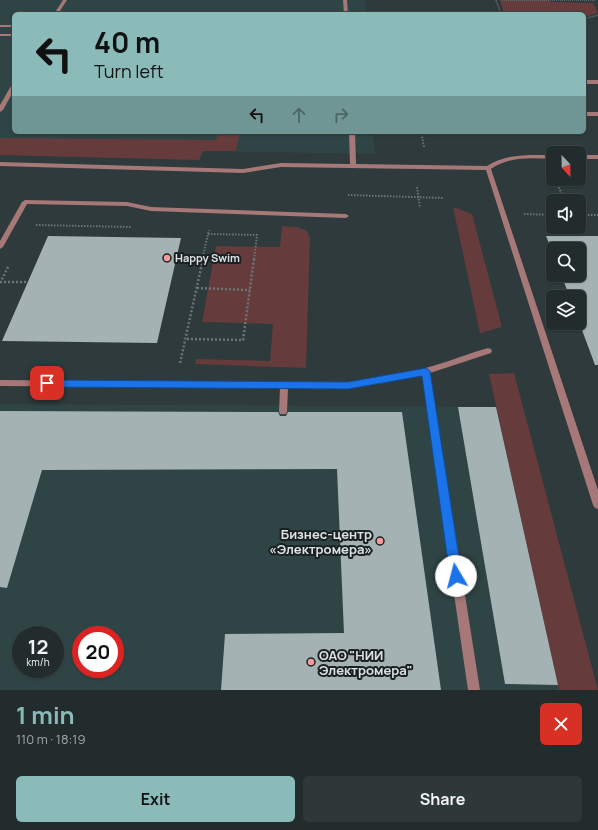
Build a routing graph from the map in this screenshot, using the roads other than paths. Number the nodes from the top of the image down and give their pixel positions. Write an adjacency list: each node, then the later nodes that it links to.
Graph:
1 (65, 0): 3 (lane)
2 (345, 0): 4 (lane)
3 (57, 12)
4 (346, 12)
5 (0, 26): 6 (lane)
6 (12, 26)
7 (0, 34): 8 (lane)
8 (12, 35)
9 (586, 82): 10 (lane)
10 (598, 82)
11 (12, 89): 12 (lane)
12 (0, 110)
13 (586, 114): 14 (lane)
14 (598, 114)
15 (352, 134): 20 (lane)
16 (546, 157): 21 (lane)
17 (586, 157): 18 (lane)
18 (598, 157)
19 (0, 164): 20 (lane)
20 (353, 165): 21 (lane)
21 (488, 168): 29 (lane)
22 (346, 216): 23 (lane)
23 (0, 247)
24 (488, 351): 25 (lane)
25 (426, 371): 27 (lane); 30 (lane)
26 (0, 383): 27 (lane)
27 (284, 385): 28 (lane)
28 (283, 412)
29 (598, 505)
30 (474, 690)

